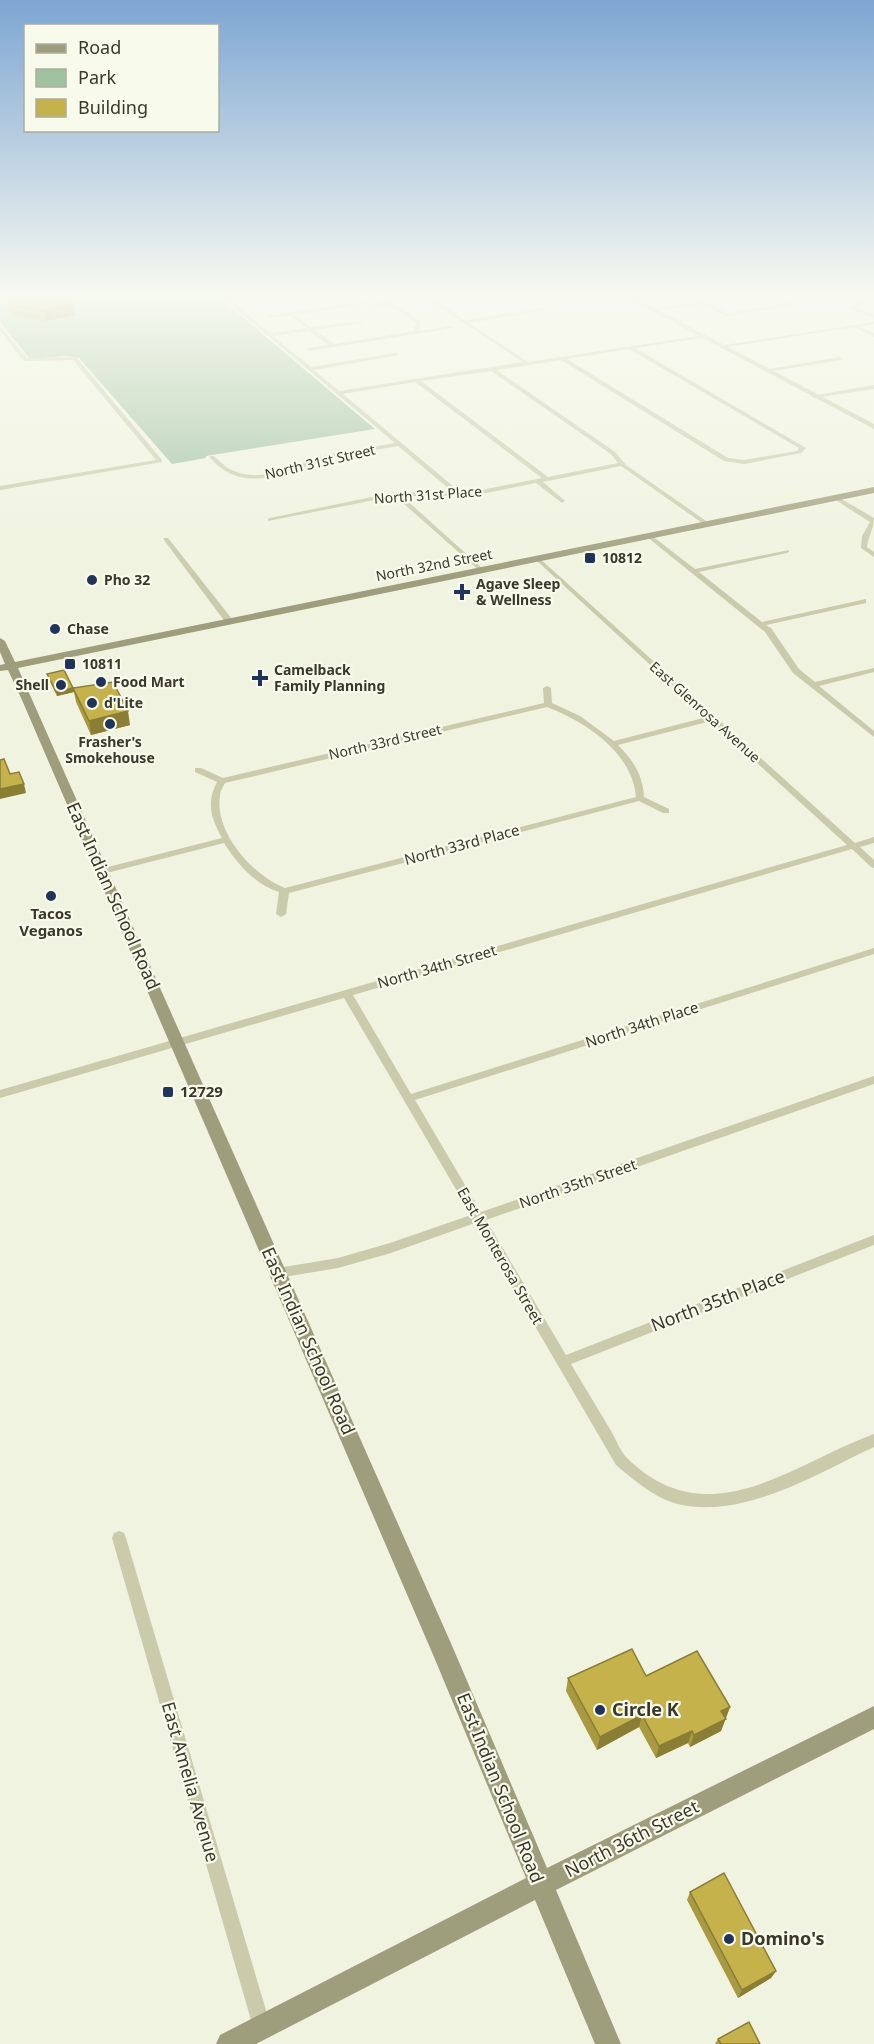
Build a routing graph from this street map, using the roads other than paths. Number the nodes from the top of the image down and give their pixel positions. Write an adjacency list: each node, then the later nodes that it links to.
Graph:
1 (99, 387): 18 (street)
2 (330, 387): 10 (street)
3 (374, 387): 10 (street)
4 (426, 387): 16 (street)
5 (518, 387): 15 (street)
6 (611, 387): 7 (street)
7 (699, 387)
8 (798, 387): 11 (street)
9 (871, 387): 11 (street)
10 (337, 393): 13 (street)
11 (814, 396): 12 (street)
12 (874, 428)
13 (400, 444): 14 (street, North 31st Street); 21 (street)
14 (212, 457)
15 (622, 464): 16 (street, North 31st Place); 26 (street)
16 (548, 479): 17 (street, North 31st Place)
17 (538, 481): 21 (street, North 31st Place); 23 (street)
18 (0, 488)
19 (874, 490): 22 (main road, North 32nd Street)
20 (396, 494): 21 (street, North 31st Place); 24 (street, North 31st Place); 32 (street)
21 (460, 495)
22 (836, 498): 25 (street); 26 (main road, North 32nd Street)
23 (561, 501)
24 (270, 520)
25 (874, 522): 30 (street)
26 (706, 524): 27 (main road, North 32nd Street)
27 (649, 536): 31 (main road, North 32nd Street); 33 (street)
28 (166, 539): 35 (street)
29 (787, 551): 33 (street)
30 (874, 555)
31 (538, 559): 32 (main road, North 32nd Street); 43 (street, East Glenrosa Avenue)
32 (481, 570): 35 (main road, North 32nd Street)
33 (693, 571): 36 (street)
34 (863, 601): 36 (street)
35 (230, 621): 38 (main road, North 32nd Street)
36 (761, 624): 40 (street)
37 (0, 641): 38 (main road, East Indian School Road)
38 (6, 667): 54 (main road, East Indian School Road)
39 (874, 670): 40 (street)
40 (813, 685): 44 (street)
41 (547, 688): 42 (street)
42 (548, 704): 45 (street); 47 (street, North 33rd Street)
43 (712, 718): 45 (street); 52 (street, East Glenrosa Avenue)
44 (874, 735)
45 (611, 744): 48 (street)
46 (198, 770): 47 (street)
47 (222, 781): 50 (street)
48 (640, 798): 49 (street); 55 (street, North 33rd Place)
49 (666, 811)
50 (226, 840): 54 (street); 55 (street)
51 (874, 840): 52 (street, North 34th Street)
52 (853, 846): 53 (street, East Glenrosa Avenue); 58 (street, North 34th Street)
53 (874, 865)
54 (103, 871): 59 (main road, East Indian School Road)
55 (284, 891): 56 (street)
56 (281, 914)
57 (874, 951): 62 (street, North 34th Place)
58 (347, 994): 59 (street, North 34th Street); 62 (street, East Monterosa Street)
59 (178, 1043): 61 (street, North 34th Street); 65 (main road, East Indian School Road)
60 (874, 1080): 63 (street, North 35th Street)
61 (0, 1094)
62 (410, 1098): 63 (street, East Monterosa Street)
63 (478, 1219): 65 (street, North 35th Street); 66 (street, East Monterosa Street)
64 (874, 1240): 66 (street, North 35th Place)
65 (278, 1273): 70 (main road, East Indian School Road)
66 (562, 1362): 67 (street, East Monterosa Street)
67 (874, 1440)
68 (120, 1538): 71 (street, East Amelia Avenue)
69 (874, 1717): 70 (main road, North 36th Street)
70 (540, 1886): 71 (main road, North 36th Street); 73 (main road, East Indian School Road)
71 (262, 2027): 72 (main road, North 36th Street)
72 (229, 2044)
73 (608, 2044)

